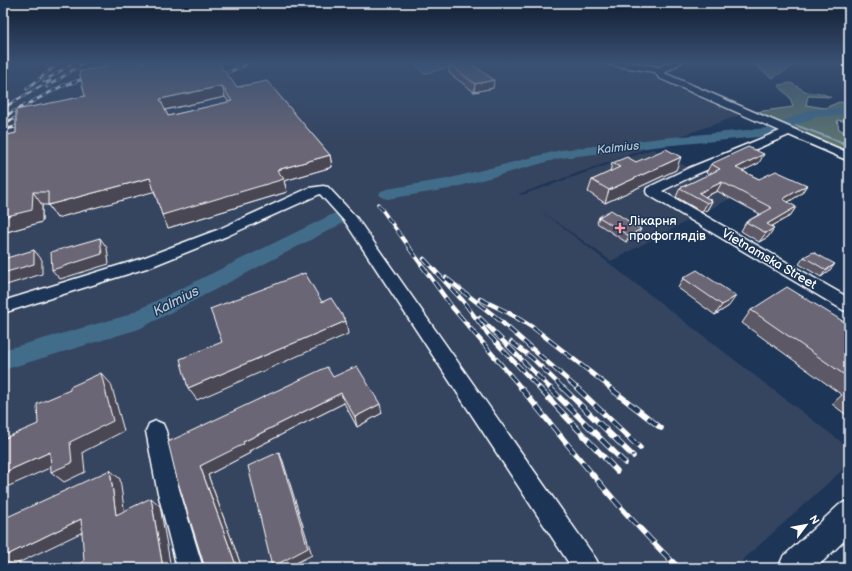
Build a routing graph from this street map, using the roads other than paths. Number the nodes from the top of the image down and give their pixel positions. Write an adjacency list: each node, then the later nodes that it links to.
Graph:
1 (694, 89): 2 (street)
2 (789, 132): 3 (street); 4 (street, Vietnamska Street)
3 (849, 157)
4 (849, 306)
5 (3, 307): 9 (street)
6 (156, 431): 8 (street)
7 (849, 515): 10 (main road)
8 (190, 568)
9 (587, 568)
10 (794, 568)

